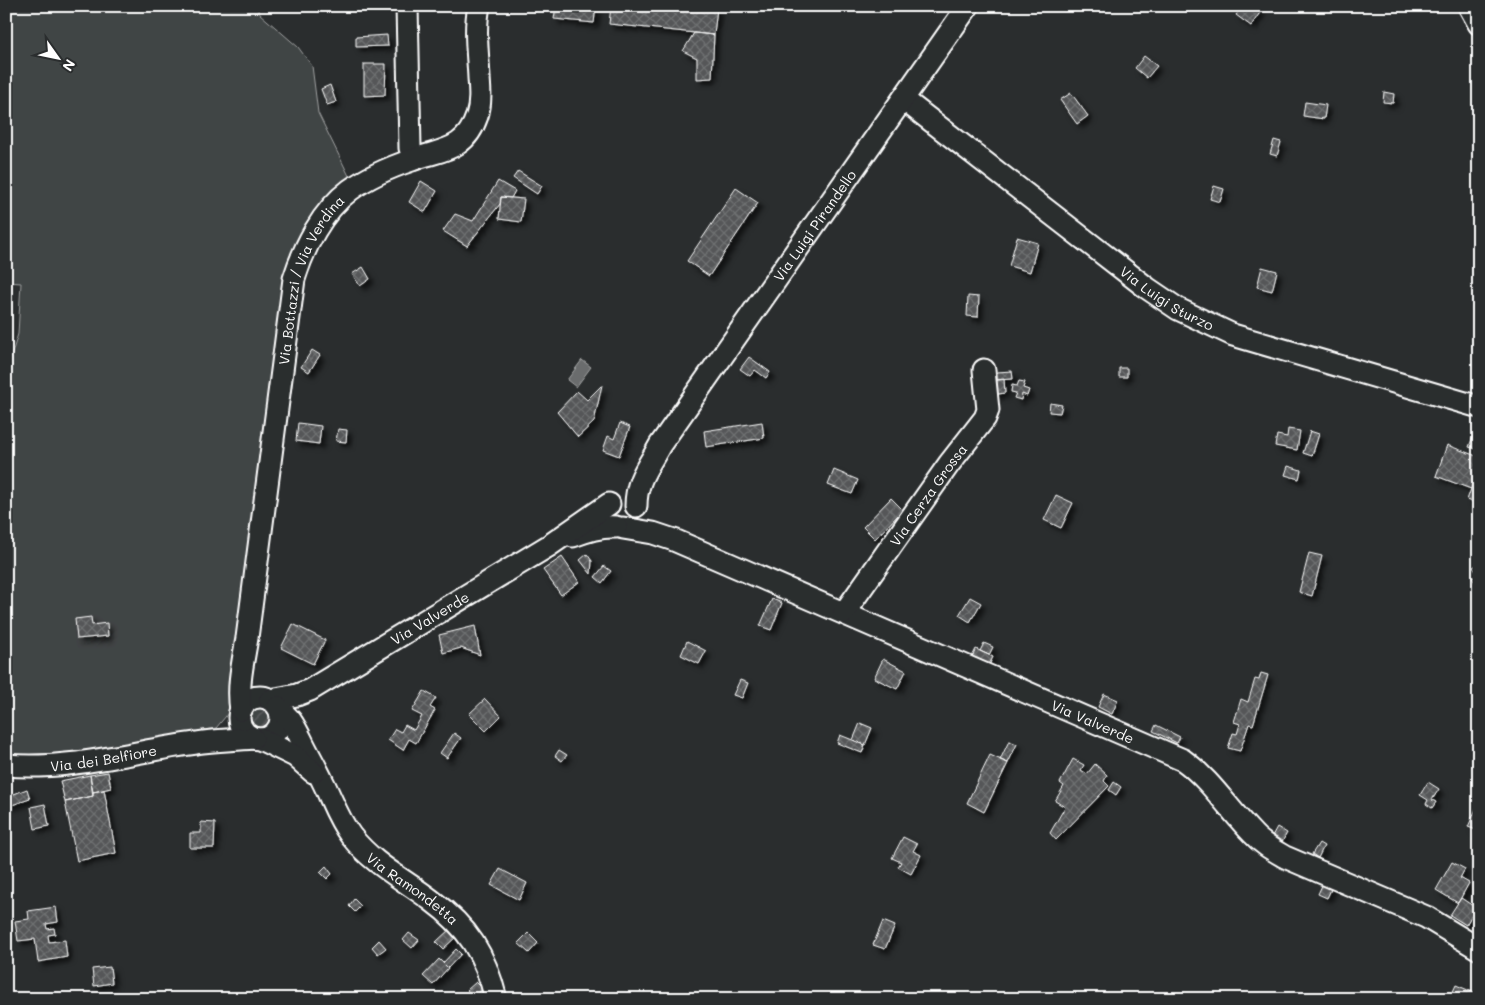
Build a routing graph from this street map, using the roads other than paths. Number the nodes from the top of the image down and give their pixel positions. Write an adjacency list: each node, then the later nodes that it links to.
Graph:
1 (407, 6): 7 (street)
2 (478, 6): 7 (street, Via Bottazzi / Via Verdina)
3 (968, 6): 6 (street, Via Luigi Pirandello)
4 (1469, 6): 5 (street)
5 (1479, 24)
6 (903, 99): 9 (street, Via Luigi Sturzo); 10 (street, Via Luigi Pirandello)
7 (414, 159): 17 (street, Via Bottazzi / Via Verdina)
8 (984, 370): 16 (street, Via Cerza Grossa)
9 (1479, 408)
10 (660, 445): 11 (street); 12 (street)
11 (610, 502): 12 (street); 13 (street); 15 (street)
12 (637, 508): 13 (street); 14 (street)
13 (619, 527): 14 (street); 15 (street)
14 (674, 540): 16 (street, Via Valverde)
15 (550, 544): 19 (street, Via Valverde)
16 (844, 613): 23 (street, Via Valverde)
17 (247, 638): 18 (street); 19 (street)
18 (240, 711): 19 (street); 19 (street); 20 (street)
19 (270, 719): 20 (street); 22 (street); 22 (street, Via Ramondetta)
20 (198, 742): 21 (street, Via dei Belfiore)
21 (6, 765)
22 (322, 780): 24 (street, Via Ramondetta)
23 (1479, 949)
24 (496, 999)

